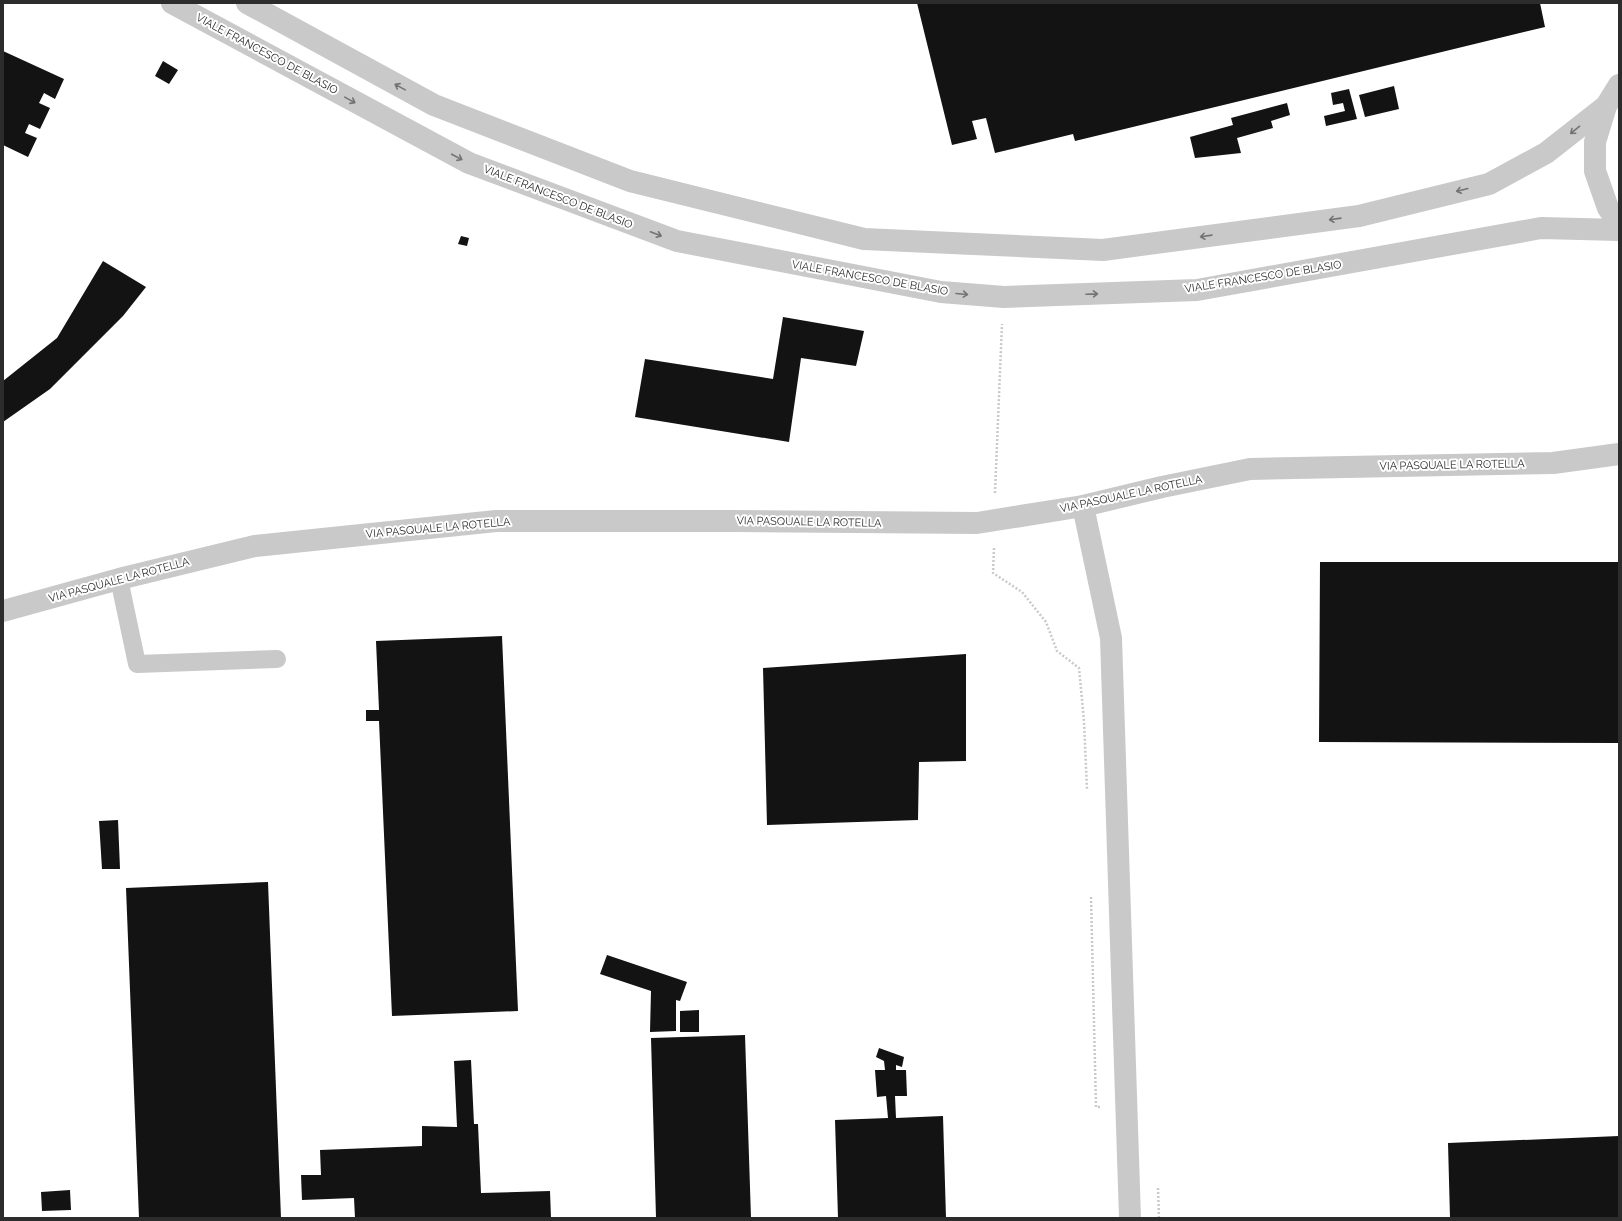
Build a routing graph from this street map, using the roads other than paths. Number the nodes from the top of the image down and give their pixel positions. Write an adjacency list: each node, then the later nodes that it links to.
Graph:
1 (172, 3): 6 (street, VIALE FRANCESCO DE BLASIO, one-way to 6)
2 (247, 3): 4 (street, one-way to 2)
3 (1619, 84): 4 (street)
4 (1606, 106): 5 (street)
5 (1619, 224)
6 (1619, 230)
7 (1619, 454): 8 (street, VIA PASQUALE LA ROTELLA)
8 (1083, 506): 9 (street, VIA PASQUALE LA ROTELLA); 12 (street)
9 (119, 579): 10 (street, VIA PASQUALE LA ROTELLA); 11 (lane)
10 (3, 611)
11 (277, 659)
12 (1130, 1218)

